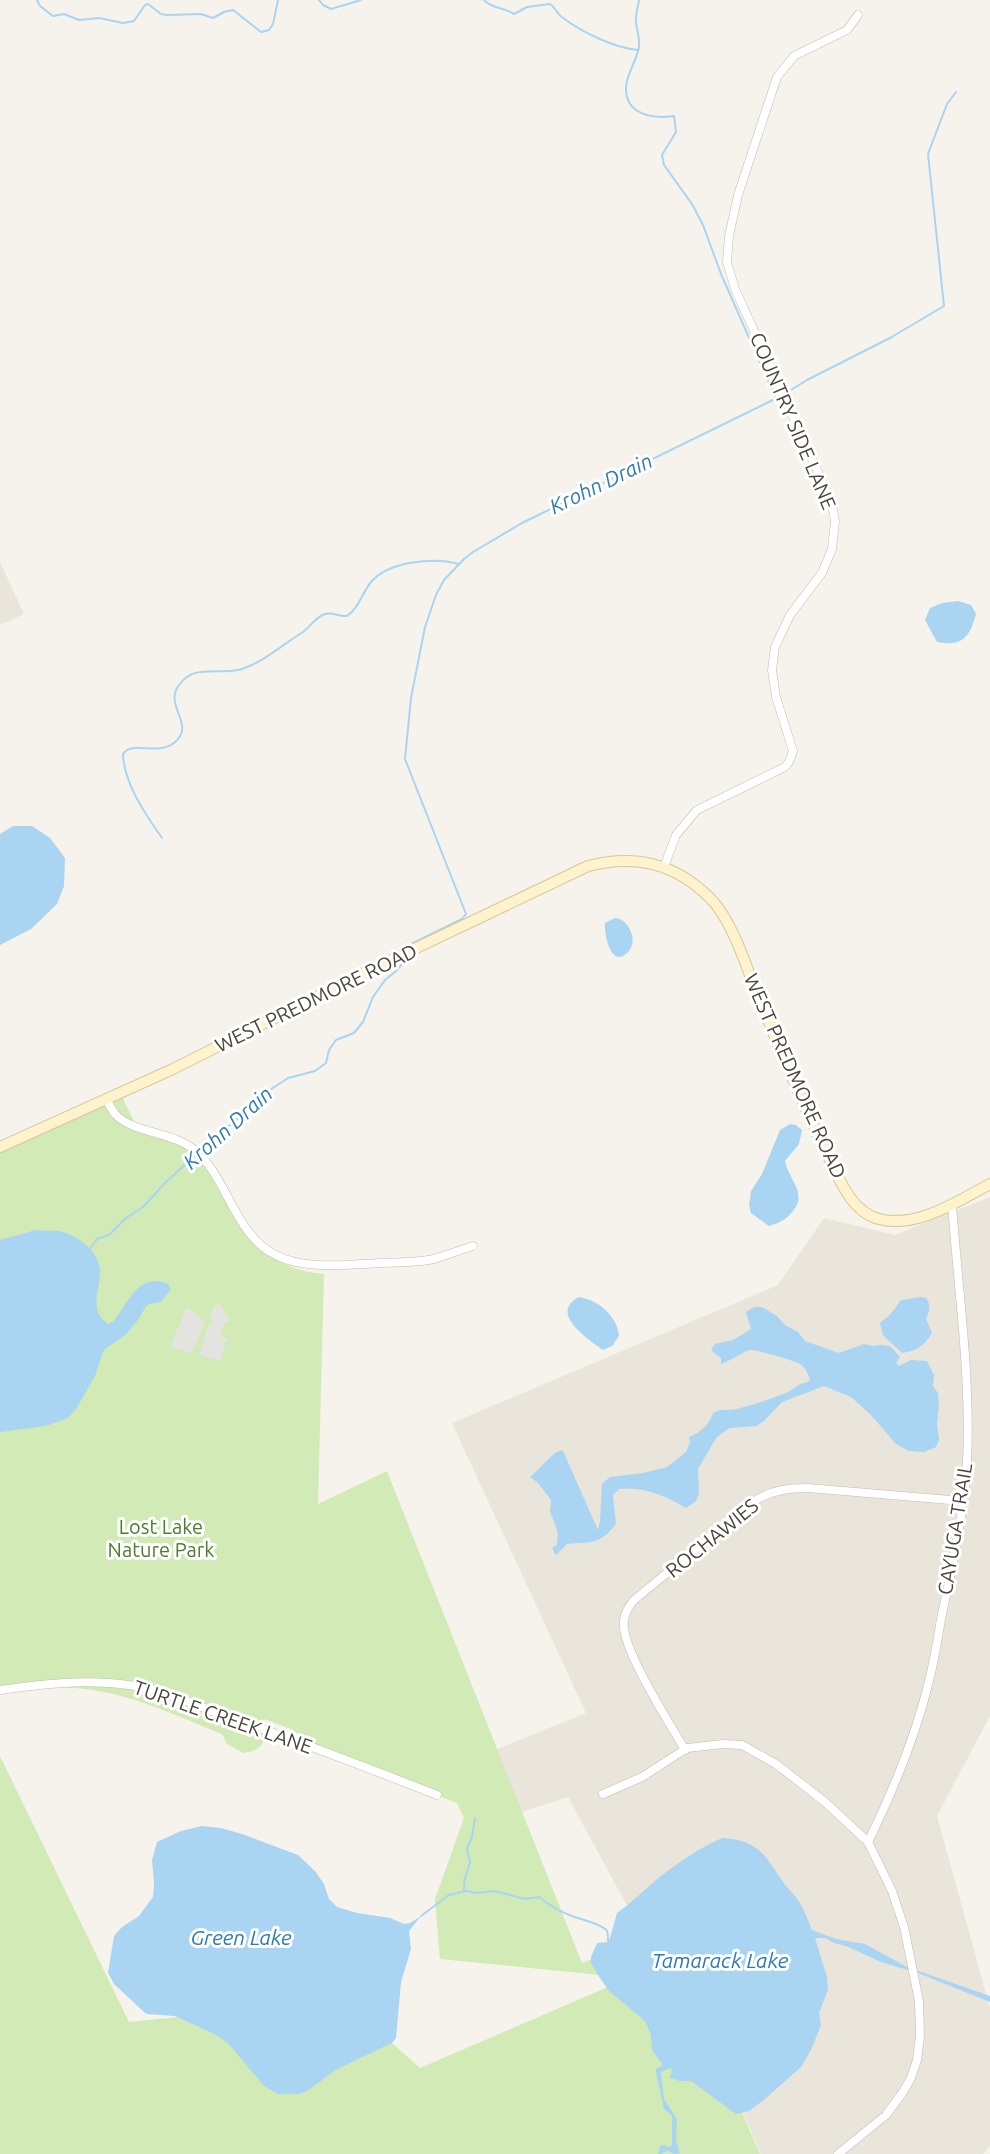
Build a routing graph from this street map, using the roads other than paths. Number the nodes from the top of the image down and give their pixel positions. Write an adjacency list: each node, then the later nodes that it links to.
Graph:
1 (858, 15): 2 (street, COUNTRY SIDE LANE)
2 (664, 867): 3 (street, WEST PREDMORE ROAD); 6 (street, WEST PREDMORE ROAD)
3 (106, 1099): 4 (street, WEST PREDMORE ROAD); 7 (street)
4 (0, 1147)
5 (990, 1184): 6 (street, WEST PREDMORE ROAD)
6 (952, 1204): 8 (street, CAYUGA TRAIL)
7 (473, 1246)
8 (962, 1502): 10 (street, ROCHAWIES); 13 (street, CAYUGA TRAIL)
9 (0, 1690): 12 (street, TURTLE CREEK LANE)
10 (685, 1750): 11 (street); 13 (street)
11 (603, 1794)
12 (437, 1796)
13 (868, 1842): 14 (street)
14 (837, 2154)

